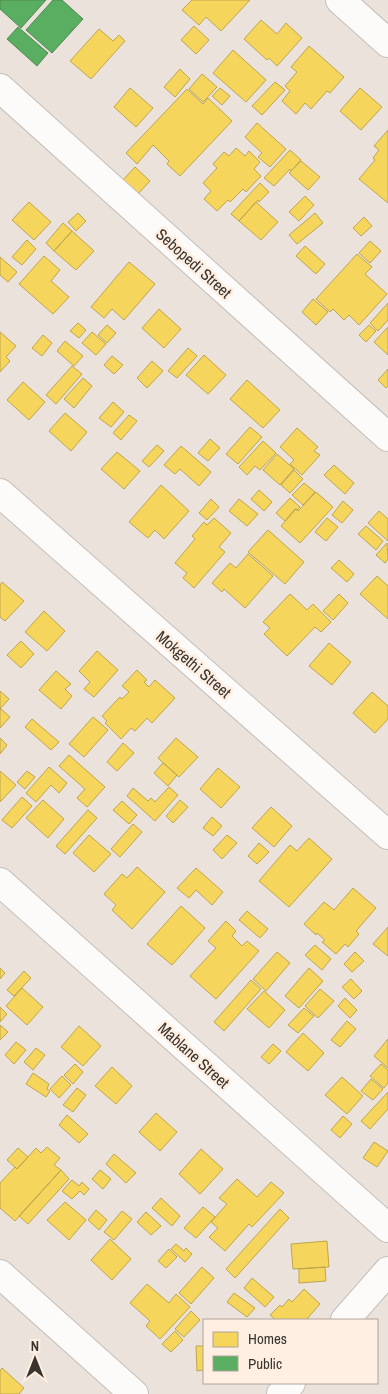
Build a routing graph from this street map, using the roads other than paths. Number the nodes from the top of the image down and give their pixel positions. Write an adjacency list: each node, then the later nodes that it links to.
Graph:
1 (340, 0): 2 (street)
2 (388, 43)
3 (0, 88): 4 (street, Sebopedi Street)
4 (388, 437)
5 (0, 493): 6 (street, Mokgethi Street)
6 (388, 835)
7 (0, 882): 8 (street, Mablane Street)
8 (388, 1228)
9 (388, 1270): 11 (street)
10 (0, 1274): 13 (street)
11 (346, 1319)
12 (290, 1384): 14 (street)
13 (134, 1394)
14 (281, 1394)

